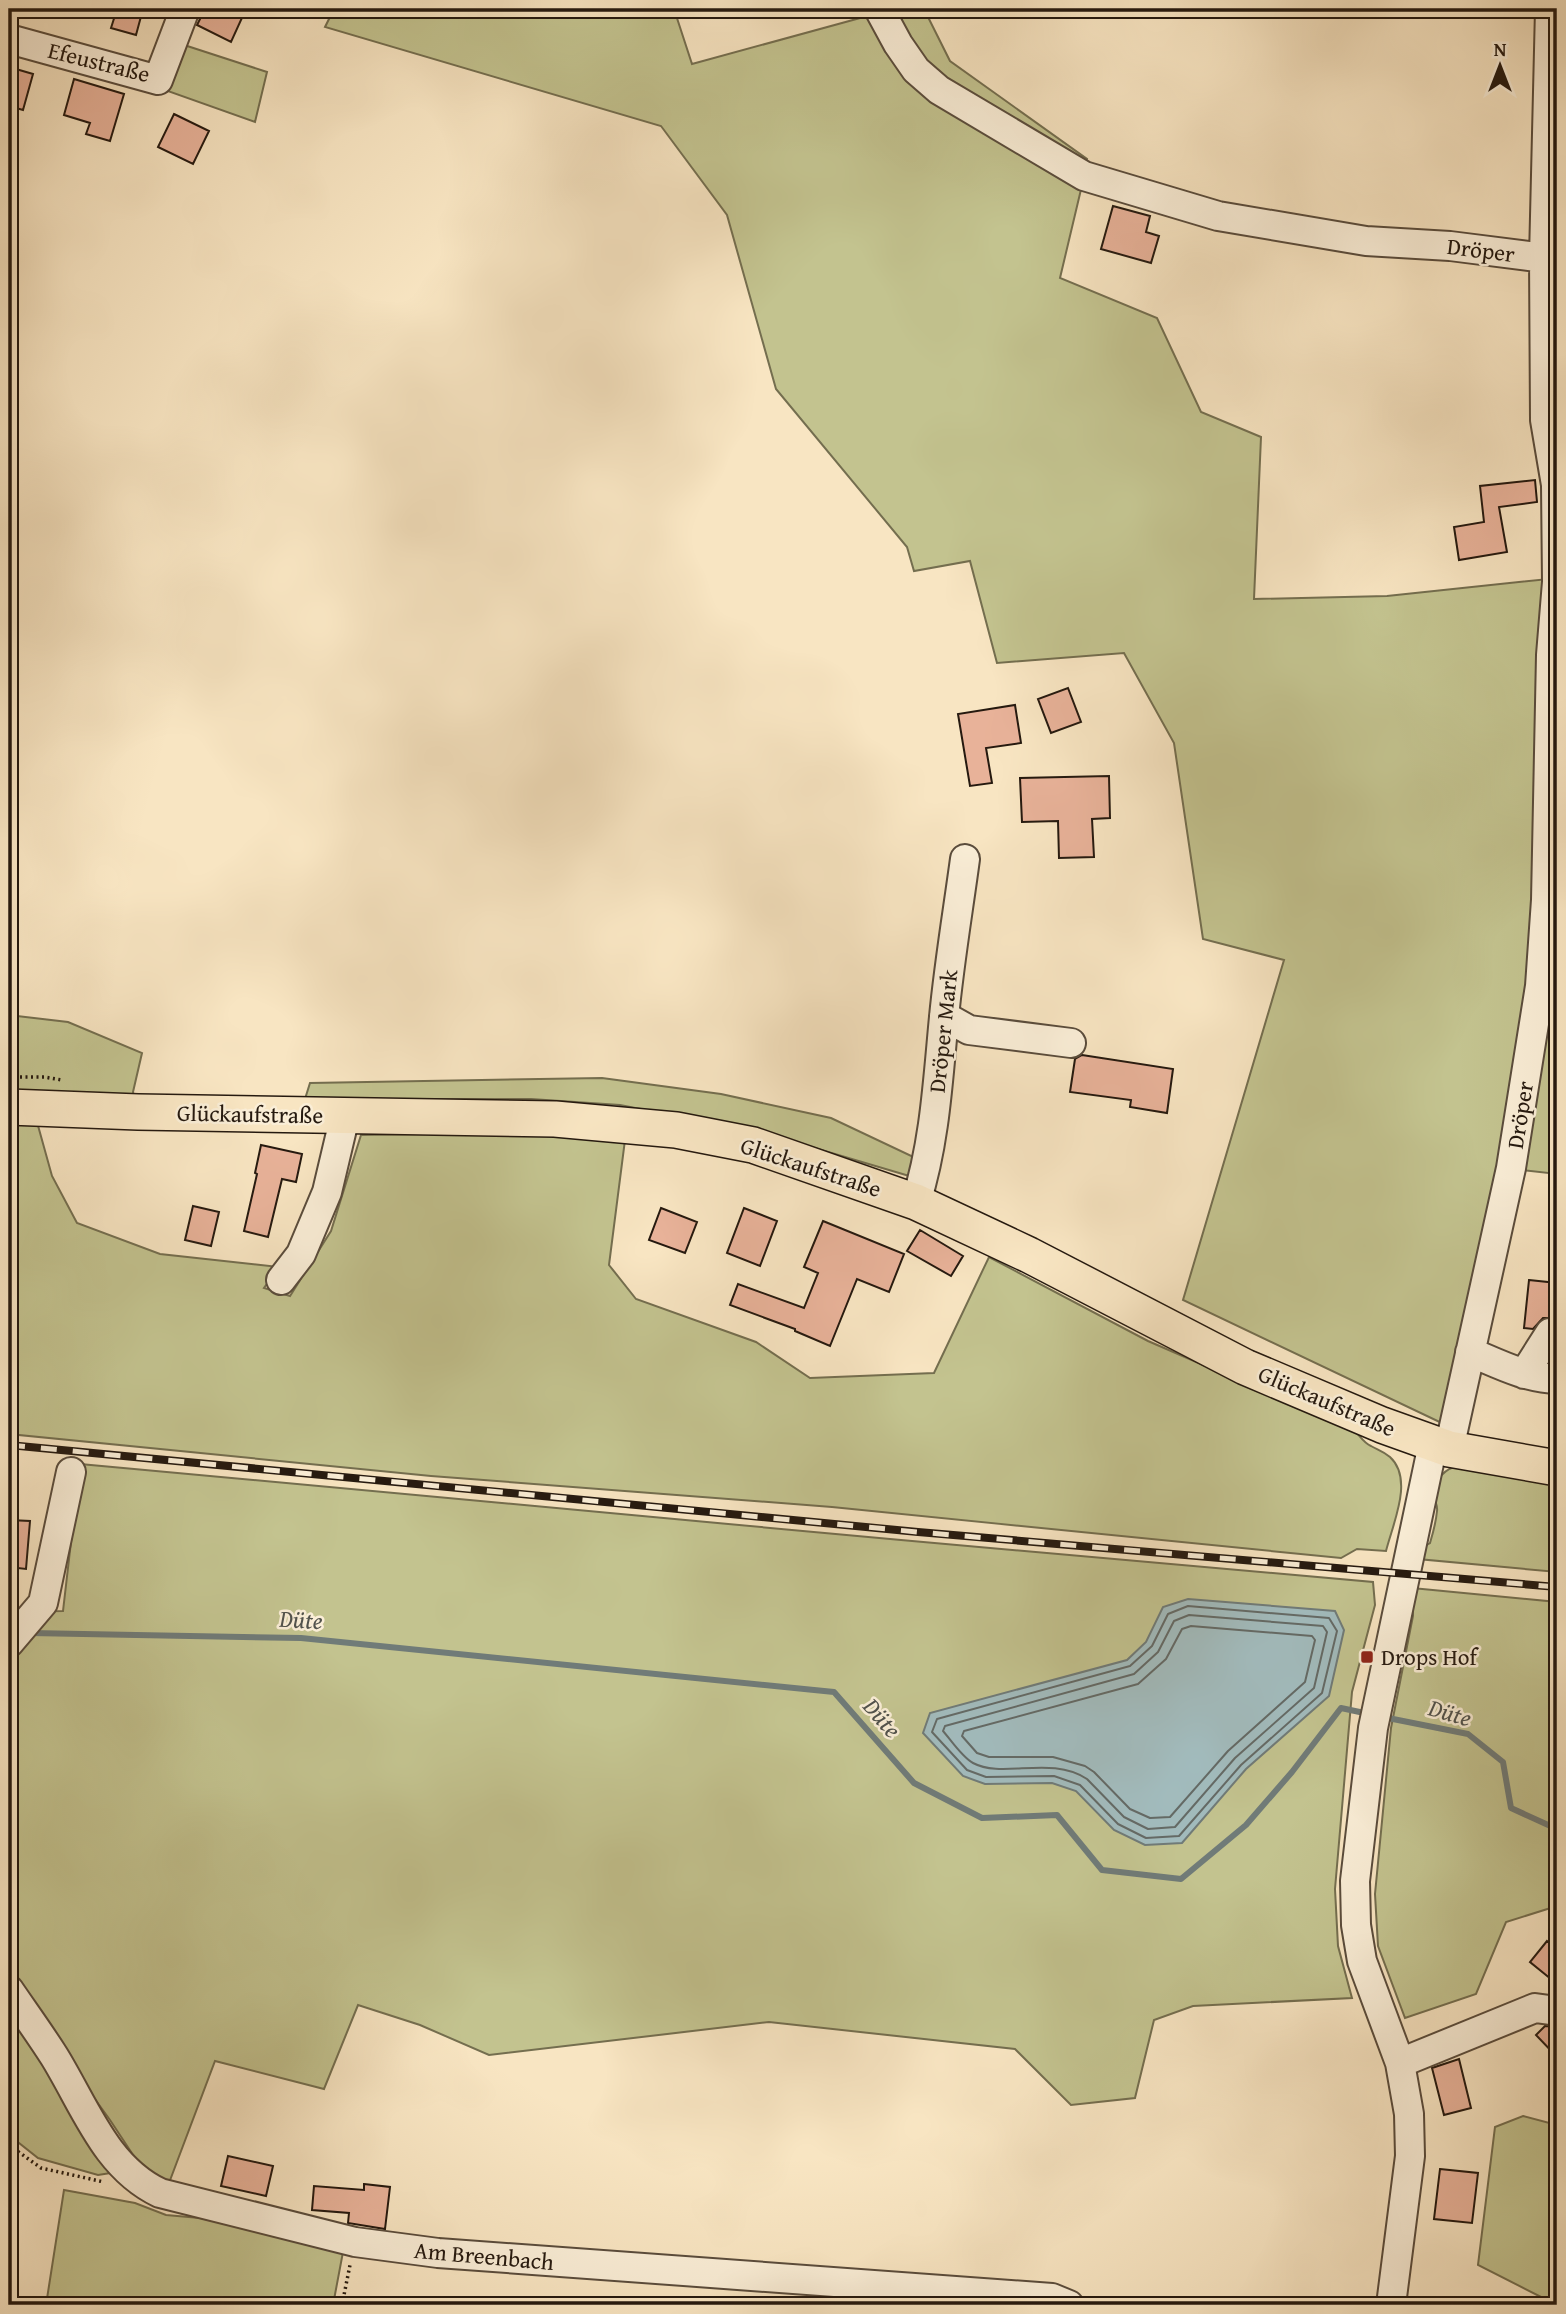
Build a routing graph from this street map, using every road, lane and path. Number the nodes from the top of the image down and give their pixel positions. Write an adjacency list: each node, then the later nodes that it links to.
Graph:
1 (185, 9): 4 (street, Efeustraße)
2 (880, 9): 5 (street, Dröper)
3 (1550, 9): 5 (street)
4 (9, 39)
5 (1544, 258): 16 (street, Dröper)
6 (965, 859): 7 (street, Dröper Mark)
7 (944, 1016): 8 (street); 13 (street, Dröper Mark)
8 (1071, 1043)
9 (9, 1077): 10 (path)
10 (70, 1082)
11 (9, 1107): 12 (main road, Glückaufstraße)
12 (345, 1115): 13 (main road, Glückaufstraße); 14 (street)
13 (916, 1202): 19 (main road, Glückaufstraße)
14 (281, 1280)
15 (1550, 1333): 17 (street)
16 (1470, 1352): 17 (street); 19 (street, Dröper)
17 (1524, 1374): 18 (street)
18 (1557, 1379)
19 (1441, 1446): 20 (main road, Glückaufstraße); 25 (street, Dröper)
20 (1557, 1468)
21 (71, 1472): 22 (street)
22 (9, 1643)
23 (9, 1990): 27 (street, Am Breenbach)
24 (1557, 2011): 25 (street)
25 (1399, 2063): 31 (street, Dröper)
26 (9, 2145): 27 (path)
27 (141, 2185): 28 (street, Am Breenbach)
28 (355, 2242): 29 (path); 30 (street, Am Breenbach)
29 (342, 2305)
30 (1069, 2305)
31 (1391, 2305)

